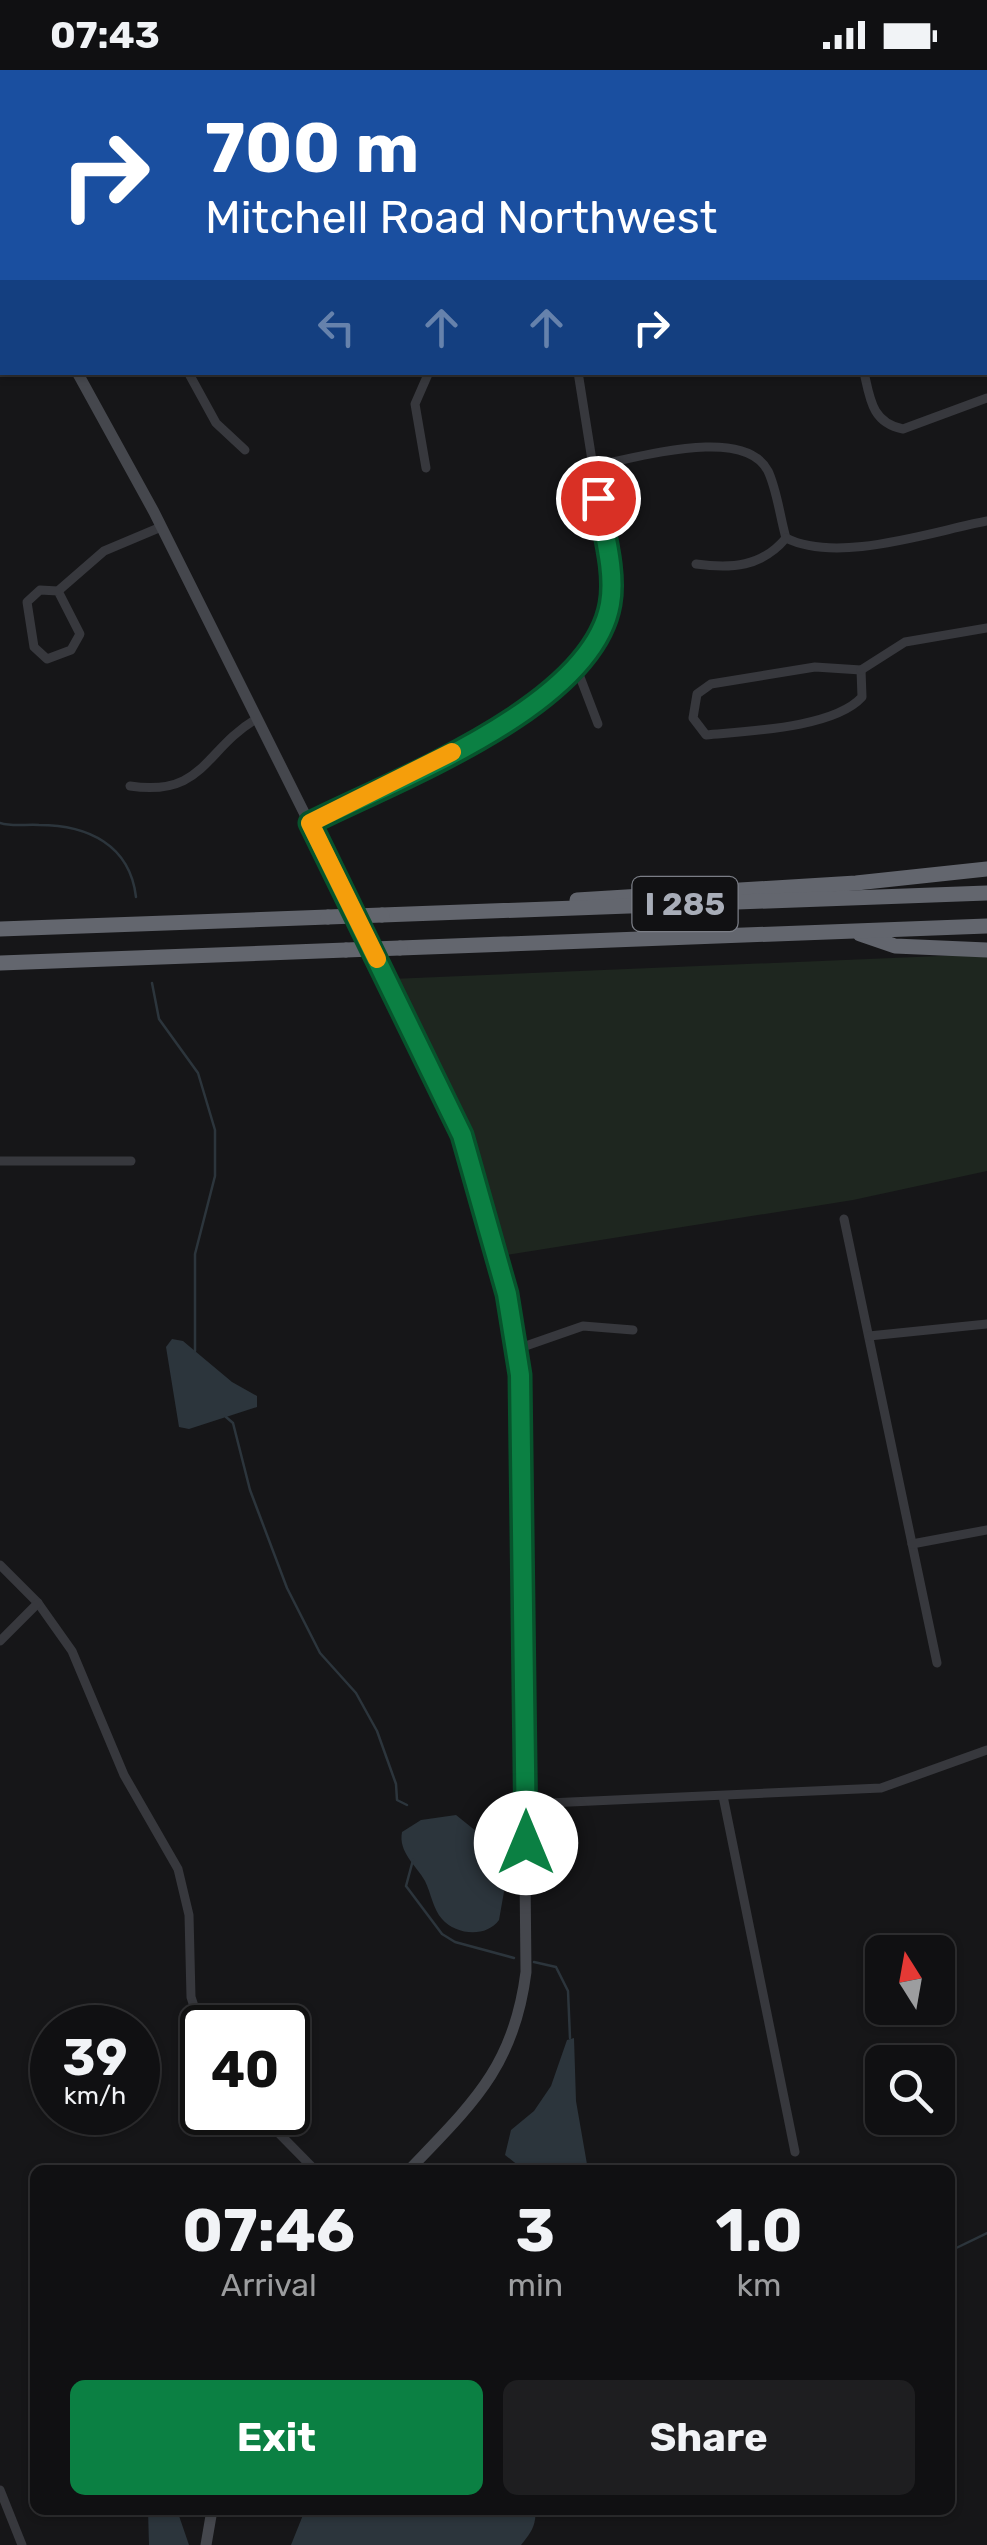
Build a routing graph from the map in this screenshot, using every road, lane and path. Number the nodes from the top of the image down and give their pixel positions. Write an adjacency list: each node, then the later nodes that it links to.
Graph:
1 (79, 375): 11 (street)
2 (190, 375): 7 (street)
3 (428, 375): 9 (street)
4 (578, 375): 8 (street)
5 (865, 375): 6 (street)
6 (987, 398)
7 (245, 450)
8 (592, 466): 12 (street); 17 (street)
9 (426, 468)
10 (987, 522): 12 (street)
11 (161, 527): 14 (street); 18 (street)
12 (786, 538): 13 (street)
13 (696, 564)
14 (58, 591): 14 (street)
15 (987, 628): 16 (street)
16 (864, 667): 16 (street)
17 (576, 670): 19 (street); 21 (street)
18 (256, 719): 20 (street); 21 (street)
19 (598, 724)
20 (130, 786)
21 (310, 823): 36 (street)
22 (987, 869): 24 (highway)
23 (987, 893): 24 (highway, I 285)
24 (512, 910): 26 (highway, I 285, bridge)
25 (987, 926): 27 (highway, I 285)
26 (0, 929)
27 (852, 931): 28 (highway); 29 (highway, I 285, bridge)
28 (987, 950)
29 (0, 963)
30 (0, 1161): 31 (street)
31 (131, 1161)
32 (844, 1220): 35 (street)
33 (987, 1324): 35 (street)
34 (633, 1330): 36 (street)
35 (869, 1336): 38 (street)
36 (517, 1348): 45 (street)
37 (987, 1530): 38 (street)
38 (912, 1544): 42 (street)
39 (0, 1565): 40 (street)
40 (38, 1603): 41 (street); 46 (street)
41 (0, 1641)
42 (937, 1664)
43 (987, 1750): 44 (street)
44 (724, 1796): 45 (street); 48 (street)
45 (526, 1804): 50 (street)
46 (194, 2005)
47 (281, 2135): 49 (street)
48 (795, 2152)
49 (310, 2165)
50 (413, 2165)
51 (0, 2490): 53 (street)
52 (211, 2515): 54 (street)
53 (22, 2545)
54 (206, 2545)

